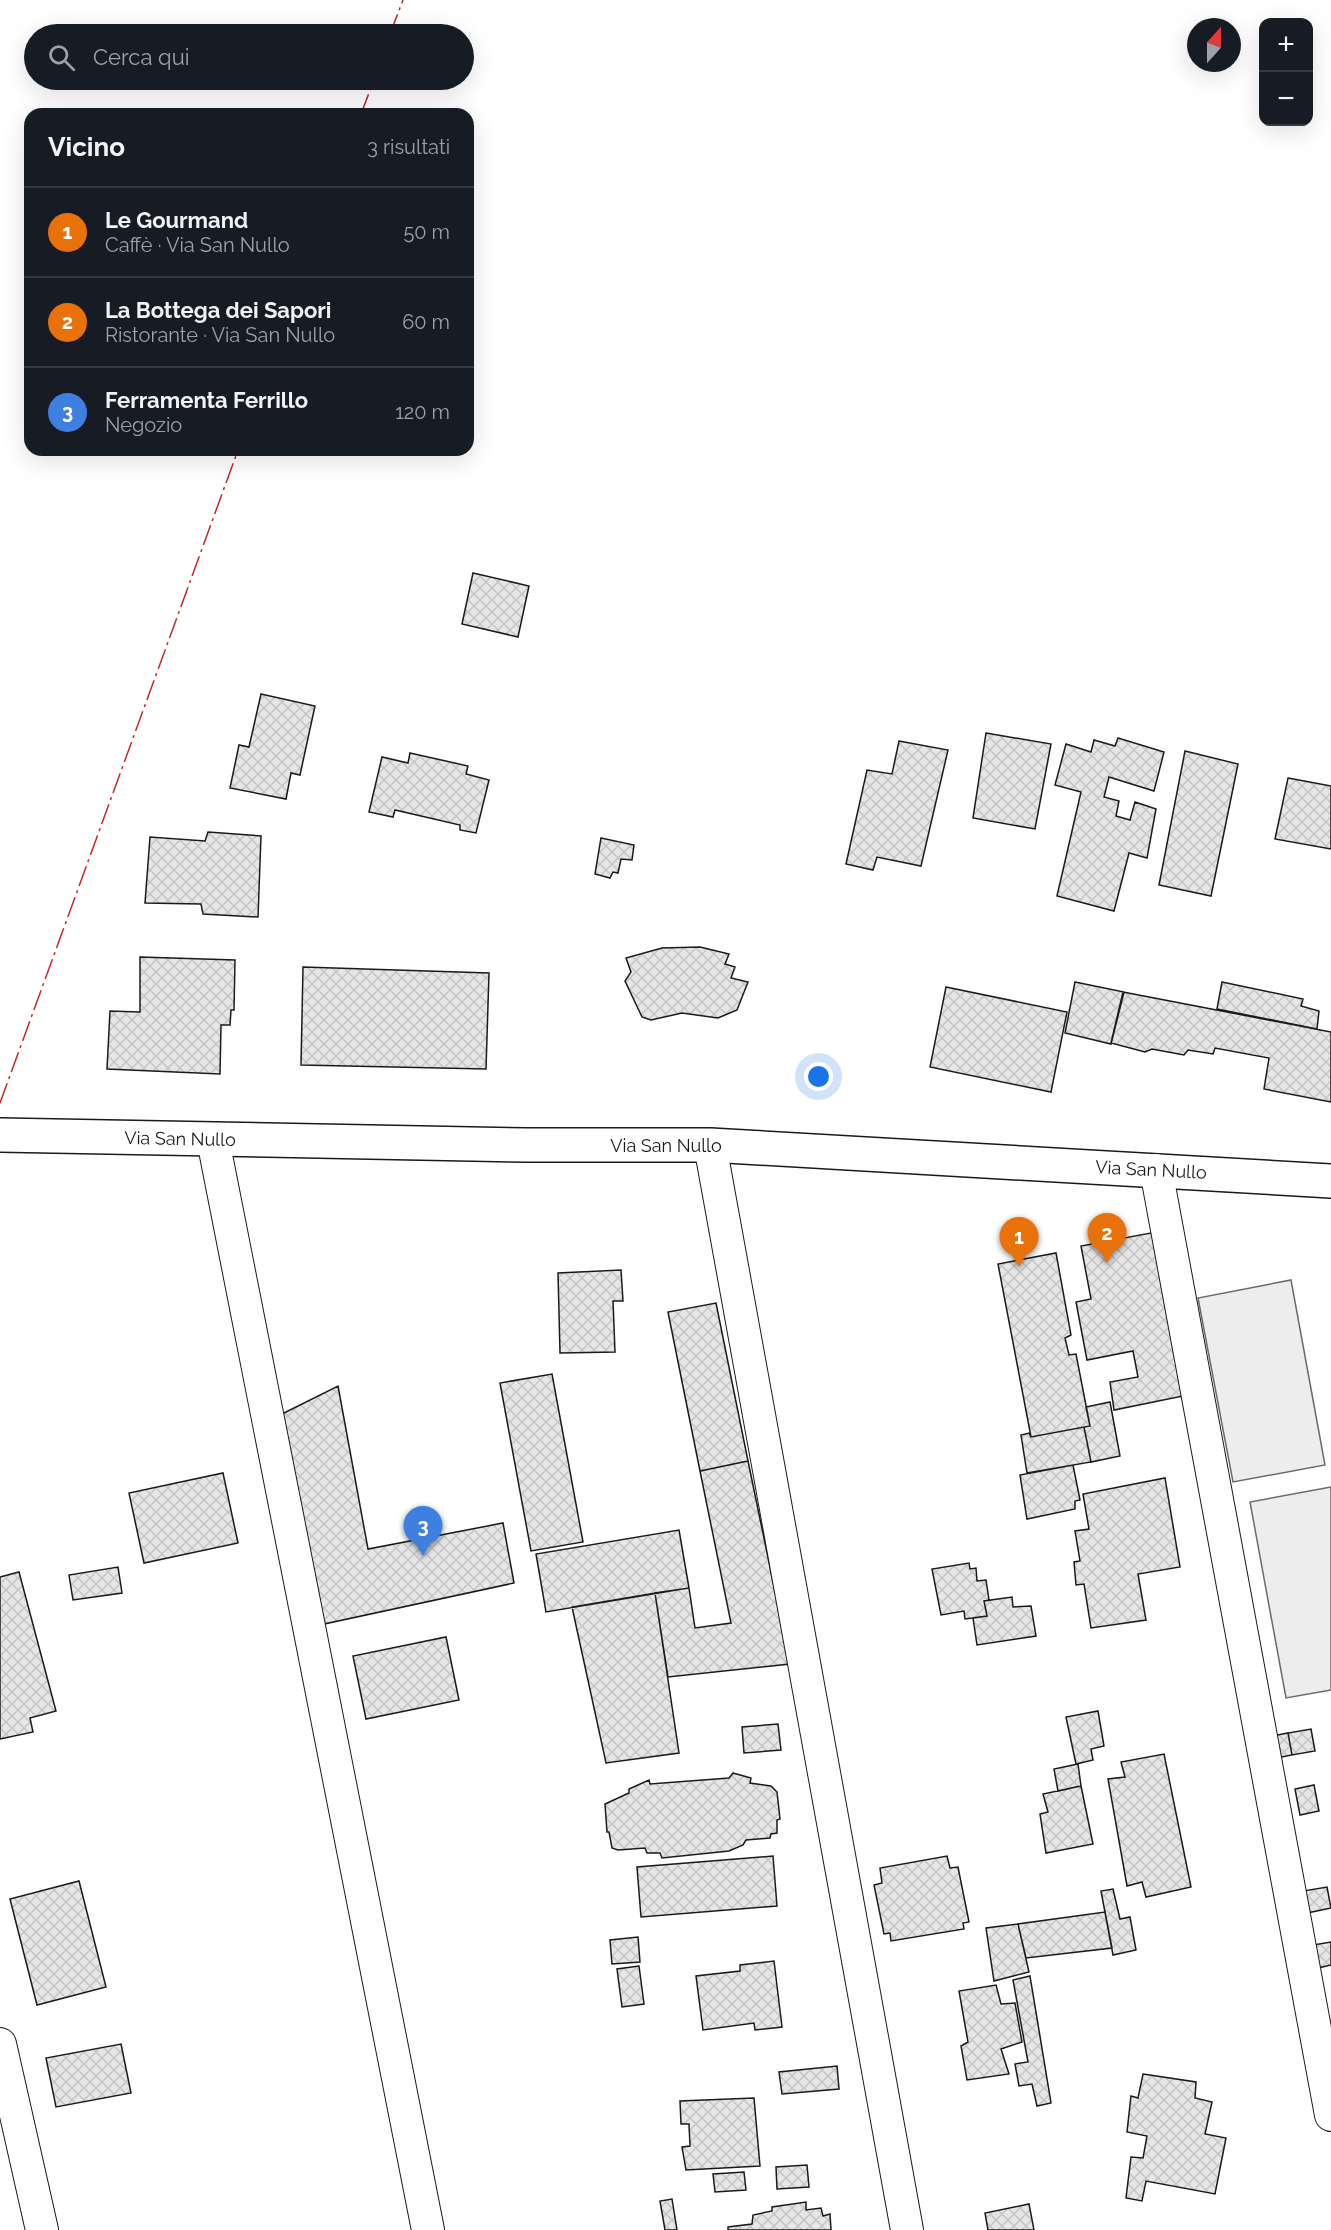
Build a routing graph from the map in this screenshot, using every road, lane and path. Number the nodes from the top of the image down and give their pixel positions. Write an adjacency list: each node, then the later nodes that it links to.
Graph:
1 (0, 1135): 2 (street, Via San Nullo)
2 (213, 1140): 3 (street, Via San Nullo); 9 (street)
3 (710, 1145): 4 (street, Via San Nullo); 10 (street)
4 (1156, 1170): 5 (street, Via San Nullo); 7 (street)
5 (1331, 1181)
6 (0, 2044): 8 (street)
7 (1331, 2115)
8 (42, 2230)
9 (428, 2230)
10 (907, 2230)

